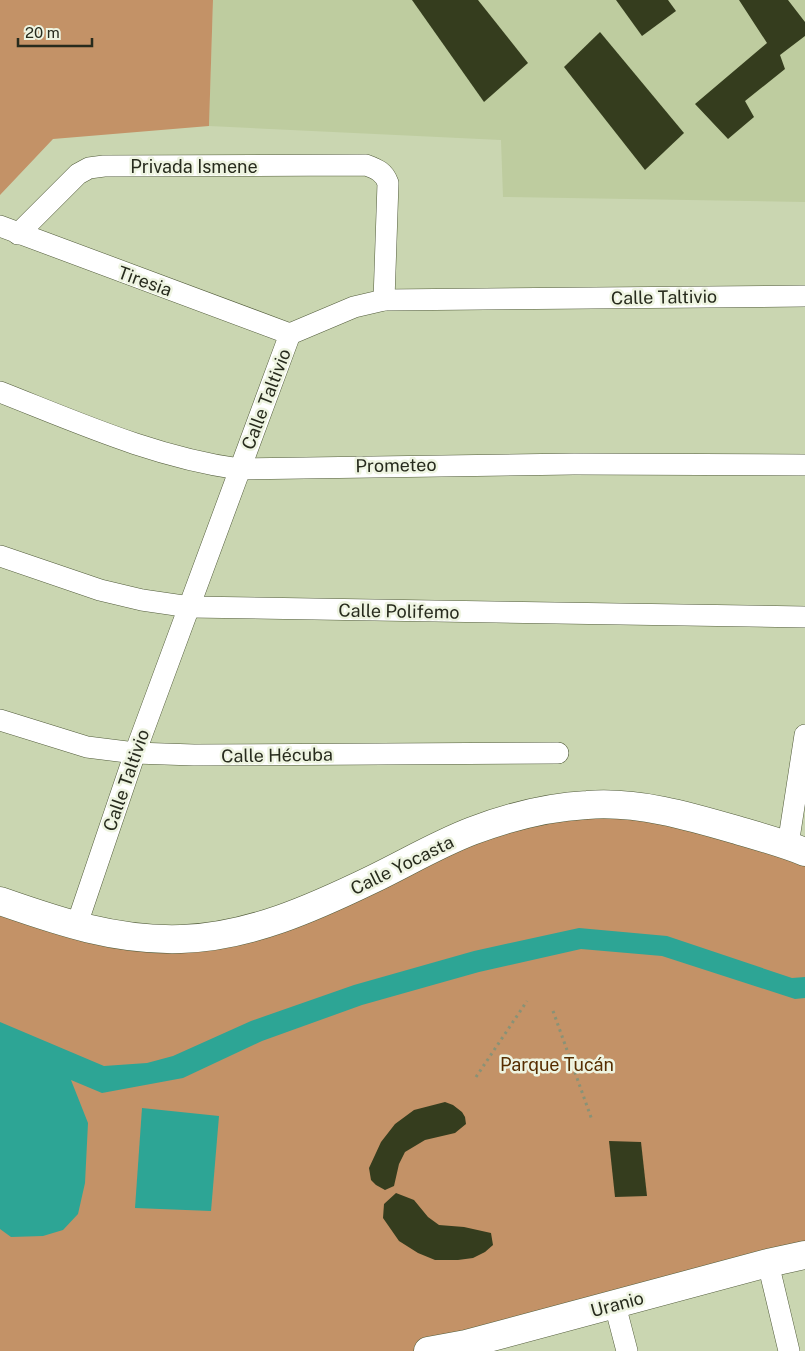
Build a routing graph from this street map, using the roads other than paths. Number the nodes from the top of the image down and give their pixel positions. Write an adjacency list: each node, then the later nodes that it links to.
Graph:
1 (9, 230): 3 (street, Privada Ismene); 4 (street, Tiresia)
2 (805, 296): 3 (street, Calle Taltivio)
3 (384, 300): 4 (street, Calle Taltivio)
4 (290, 334): 7 (street, Calle Taltivio)
5 (0, 392): 7 (street, Prometeo)
6 (805, 465): 7 (street, Prometeo)
7 (239, 469): 9 (street, Calle Taltivio)
8 (0, 556): 9 (street, Calle Polifemo)
9 (190, 606): 10 (street, Calle Polifemo); 13 (street, Calle Taltivio)
10 (805, 617)
11 (0, 720): 13 (street, Calle Hécuba)
12 (805, 735): 15 (street)
13 (135, 753): 14 (street, Calle Hécuba); 17 (street, Calle Taltivio)
14 (558, 753)
15 (797, 848): 17 (street, Calle Yocasta)
16 (0, 902): 17 (street, Calle Yocasta)
17 (76, 927)
18 (805, 1255): 19 (street, Uranio)
19 (768, 1263): 20 (street, Uranio); 24 (street)
20 (615, 1305): 21 (street, Uranio); 23 (street)
21 (467, 1347): 22 (street, Uranio)
22 (428, 1351)
23 (627, 1351)
24 (789, 1351)

